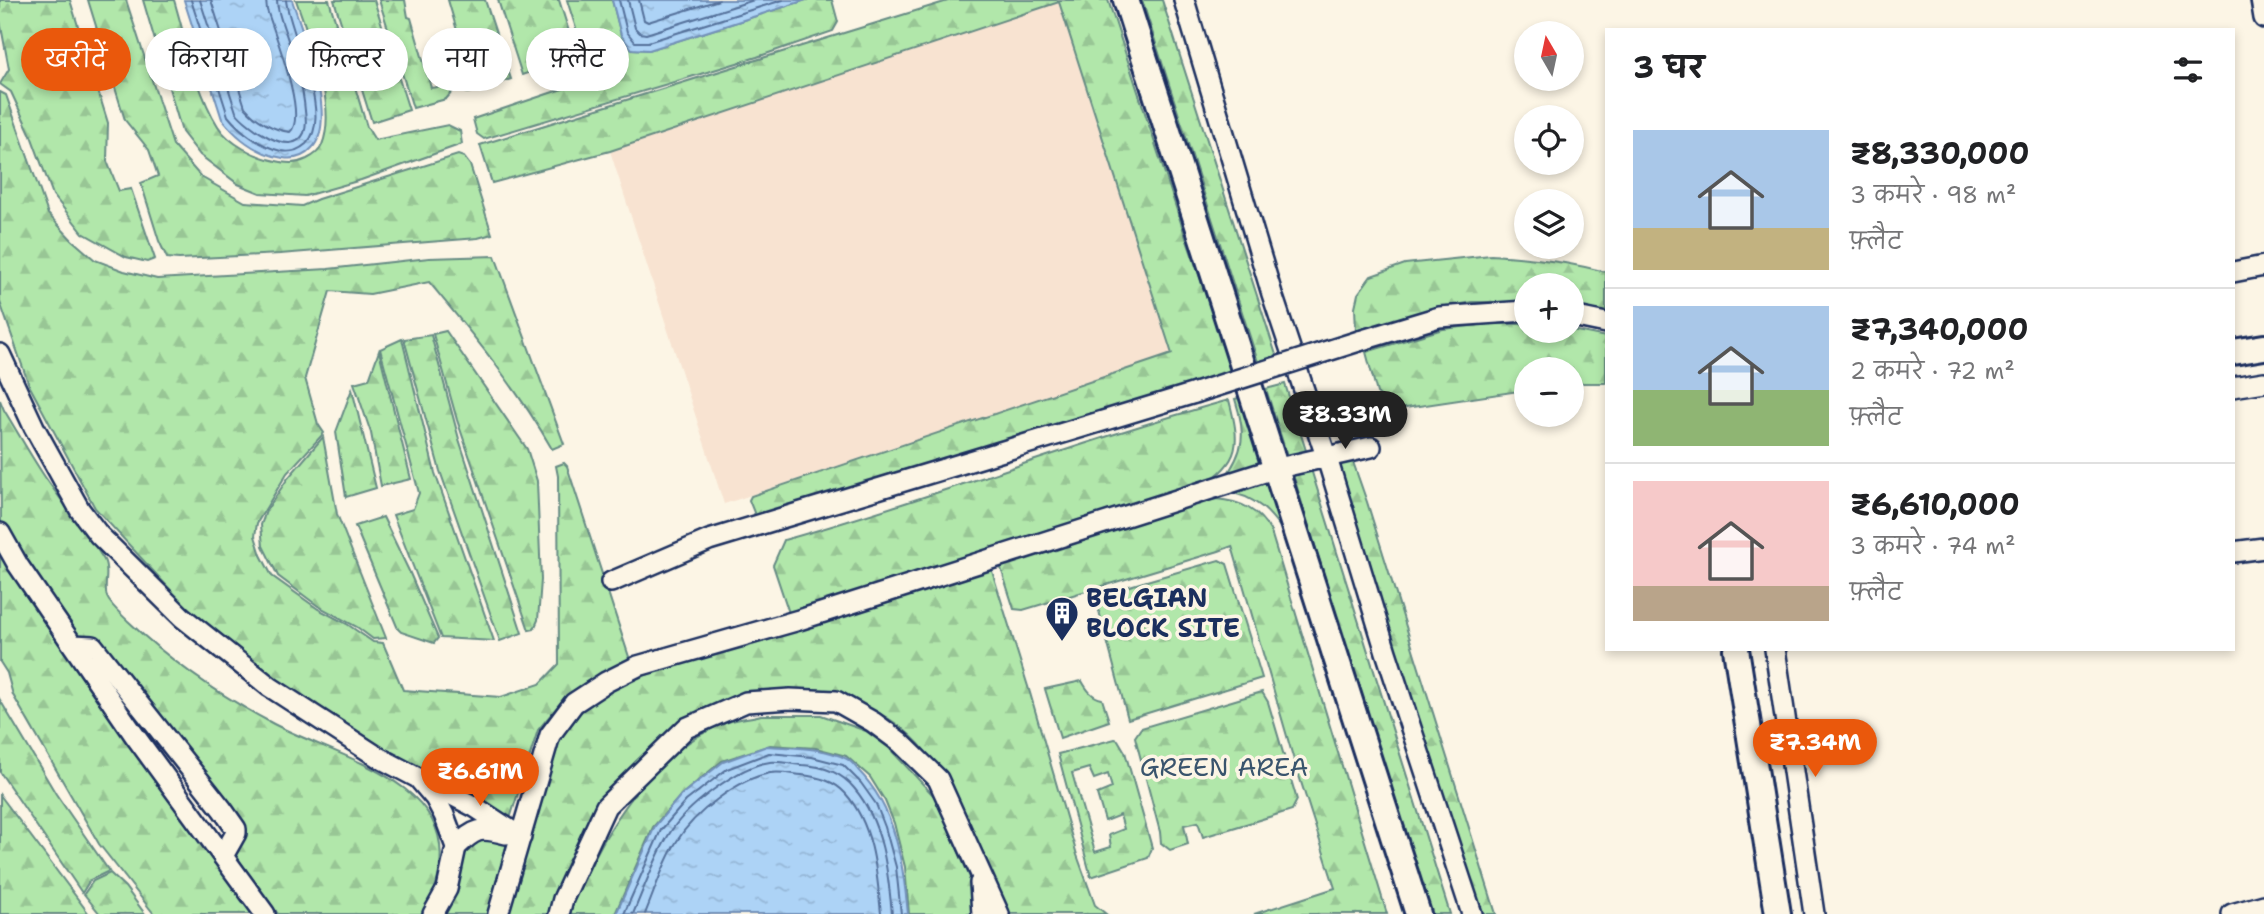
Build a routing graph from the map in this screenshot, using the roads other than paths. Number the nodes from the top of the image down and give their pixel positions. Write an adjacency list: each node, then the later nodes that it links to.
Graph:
1 (1126, 0): 17 (street)
2 (1184, 0): 16 (street)
3 (2261, 0): 4 (street)
4 (2264, 18)
5 (2264, 266): 6 (street)
6 (2235, 272)
7 (1514, 312): 21 (street, bridge)
8 (1584, 318): 9 (street)
9 (1605, 323)
10 (2264, 347): 11 (street)
11 (2235, 352)
12 (0, 354): 25 (street)
13 (2264, 382): 14 (street)
14 (2235, 387)
15 (1371, 447): 16 (street)
16 (1326, 457): 17 (street); 38 (street)
17 (1274, 469): 26 (street); 37 (street)
18 (0, 533): 22 (street)
19 (2264, 548): 20 (street)
20 (2235, 552)
21 (611, 582)
22 (72, 645): 28 (street); 28 (street)
23 (1736, 651): 39 (street)
24 (1775, 651): 40 (street)
25 (418, 778): 26 (street); 27 (street)
26 (521, 836): 27 (street); 33 (street)
27 (456, 847): 32 (street)
28 (223, 856): 31 (street)
29 (980, 871): 34 (street); 35 (street); 36 (street)
30 (2264, 905): 41 (street)
31 (265, 914)
32 (433, 914)
33 (498, 914)
34 (559, 914)
35 (982, 914)
36 (999, 914)
37 (1418, 914)
38 (1472, 914)
39 (1777, 914)
40 (1814, 914)
41 (2232, 914)

